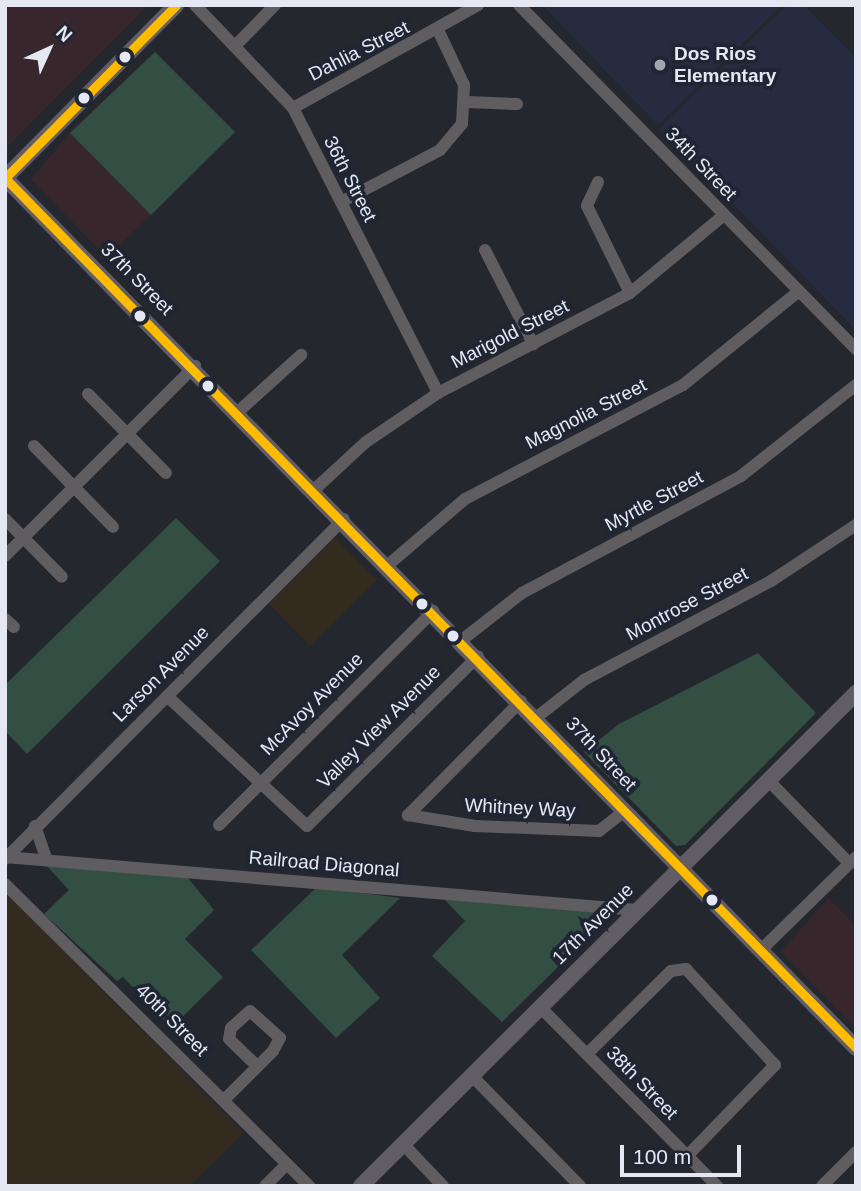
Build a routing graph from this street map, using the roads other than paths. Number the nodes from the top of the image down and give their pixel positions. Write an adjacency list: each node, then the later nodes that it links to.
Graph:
1 (176, 5): 11 (main road)
2 (195, 5): 7 (street, 36th Street)
3 (275, 5): 7 (street)
4 (478, 5): 6 (street, Dahlia Street)
5 (519, 5): 14 (street, 34th Street)
6 (439, 32): 8 (street); 10 (street, Dahlia Street)
7 (236, 44): 10 (street, 36th Street)
8 (467, 102): 9 (street); 13 (street)
9 (517, 104)
10 (293, 108): 13 (street, 36th Street)
11 (5, 178): 21 (main road, 37th Street)
12 (598, 182): 17 (street)
13 (341, 202): 23 (street, 36th Street)
14 (724, 215): 16 (street, 34th Street); 17 (street, Marigold Street)
15 (485, 250): 18 (street)
16 (799, 291): 19 (street, 34th Street); 37 (street, Magnolia Street)
17 (630, 293): 18 (street, Marigold Street)
18 (533, 344): 23 (street, Marigold Street)
19 (856, 349)
20 (300, 355): 25 (street)
21 (195, 366): 25 (main road, 37th Street); 26 (street)
22 (856, 385): 40 (street, Myrtle Street)
23 (438, 393): 30 (street, Marigold Street)
24 (88, 394): 26 (street)
25 (239, 411): 30 (main road, 37th Street)
26 (127, 434): 28 (street); 29 (street)
27 (34, 446): 29 (street)
28 (166, 473)
29 (75, 487): 34 (street); 35 (street)
30 (315, 489): 32 (main road, 37th Street)
31 (5, 519): 35 (street)
32 (344, 519): 37 (main road, 37th Street); 43 (street, Larson Avenue)
33 (856, 525): 45 (street, Montrose Street)
34 (113, 527)
35 (24, 537): 36 (street); 38 (street)
36 (5, 556)
37 (388, 565): 39 (main road, 37th Street)
38 (62, 577)
39 (434, 611): 40 (main road, 37th Street); 47 (street, McAvoy Avenue)
40 (462, 640): 41 (main road, 37th Street)
41 (478, 656): 44 (main road, 37th Street); 47 (street, Valley View Avenue)
42 (856, 693): 46 (main road, 17th Avenue)
43 (167, 696): 47 (street); 49 (street, Larson Avenue)
44 (521, 701): 45 (main road, 37th Street); 48 (street, Whitney Way)
45 (537, 717): 48 (main road, 37th Street)
46 (768, 780): 53 (street); 54 (main road, 17th Avenue)
47 (259, 784): 50 (street, McAvoy Avenue)
48 (625, 810): 54 (main road, 37th Street)
49 (35, 825): 51 (street, Larson Avenue); 52 (street)
50 (219, 825)
51 (6, 858): 52 (street, Railroad Diagonal)
52 (46, 858): 56 (street, Railroad Diagonal)
53 (854, 860): 57 (street)
54 (680, 867): 56 (main road, 17th Avenue); 57 (main road, 37th Street)
55 (5, 884): 63 (street, 40th Street)
56 (637, 910): 58 (main road, 17th Avenue)
57 (761, 950): 59 (main road, 37th Street)
58 (540, 1007): 60 (street, 38th Street); 62 (main road, 17th Avenue)
59 (856, 1048)
60 (587, 1054): 66 (street, 38th Street); 66 (street)
61 (257, 1066): 63 (street)
62 (471, 1075): 64 (main road, 17th Avenue); 72 (street)
63 (224, 1100): 67 (street, 40th Street)
64 (403, 1144): 70 (main road, 17th Avenue); 71 (street)
65 (856, 1152): 74 (street)
66 (687, 1156): 73 (street, 38th Street)
67 (287, 1164): 68 (street); 69 (street, 40th Street)
68 (265, 1186)
69 (309, 1186)
70 (361, 1186)
71 (443, 1186)
72 (580, 1186)
73 (717, 1186)
74 (821, 1186)

